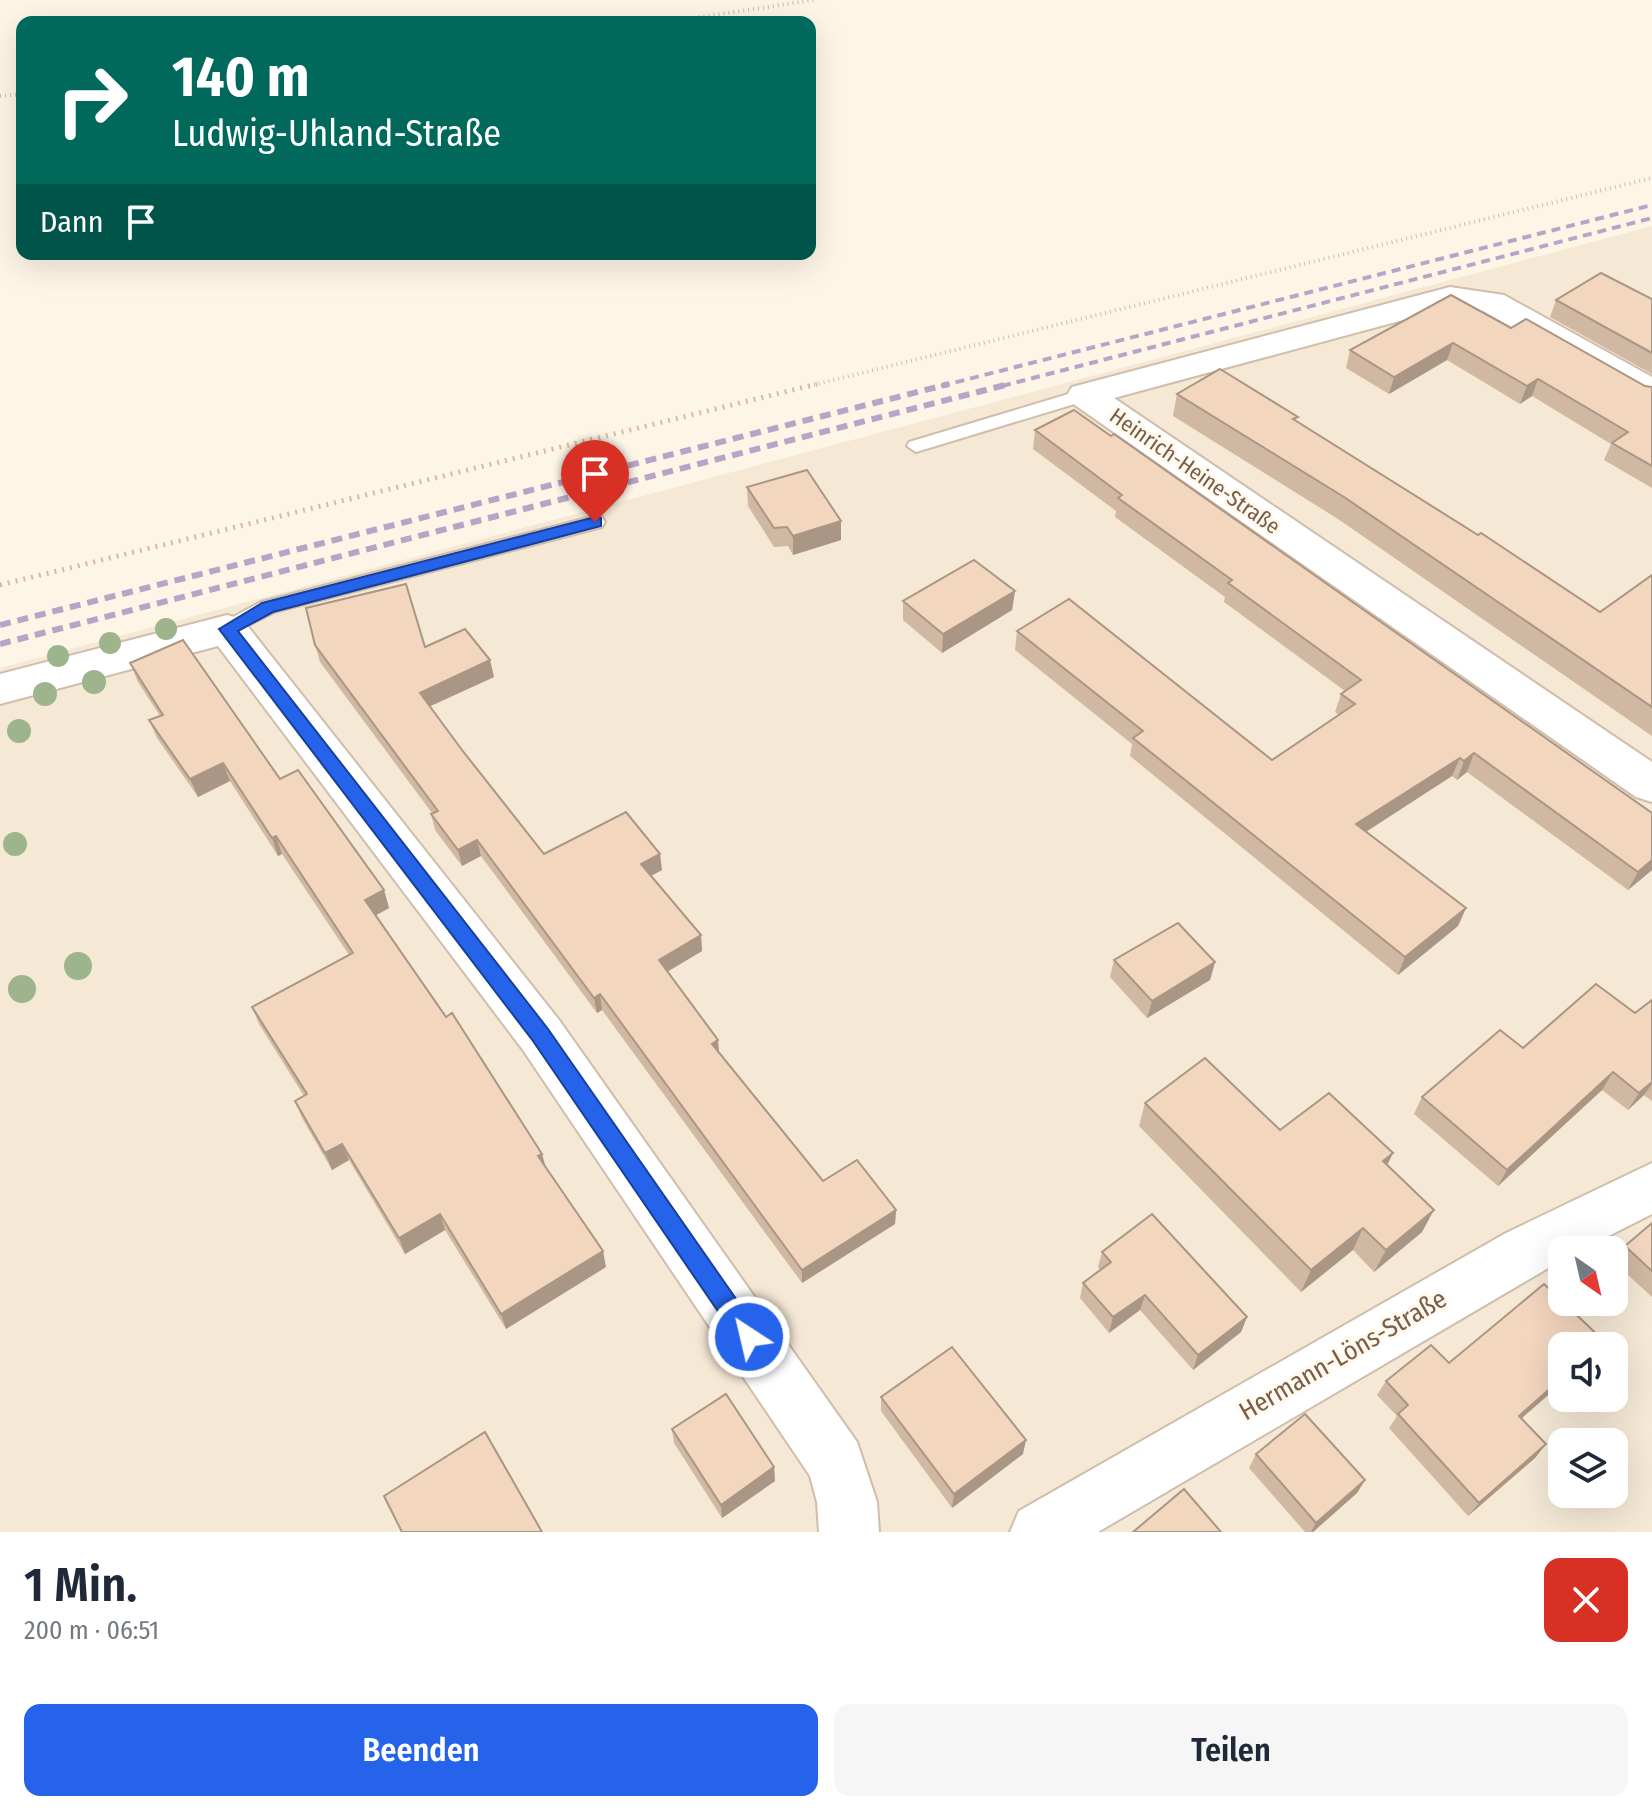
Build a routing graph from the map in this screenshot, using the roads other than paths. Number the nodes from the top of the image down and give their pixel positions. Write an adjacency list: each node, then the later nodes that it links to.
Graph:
1 (1652, 392): 2 (street, Heinrich-Heine-Straße)
2 (1085, 395): 3 (lane); 7 (street, Heinrich-Heine-Straße)
3 (916, 446)
4 (595, 522): 5 (lane)
5 (227, 629): 6 (street); 9 (street)
6 (0, 689)
7 (1652, 785)
8 (1652, 1187): 10 (street, Hermann-Löns-Straße)
9 (849, 1532)
10 (1040, 1532)

